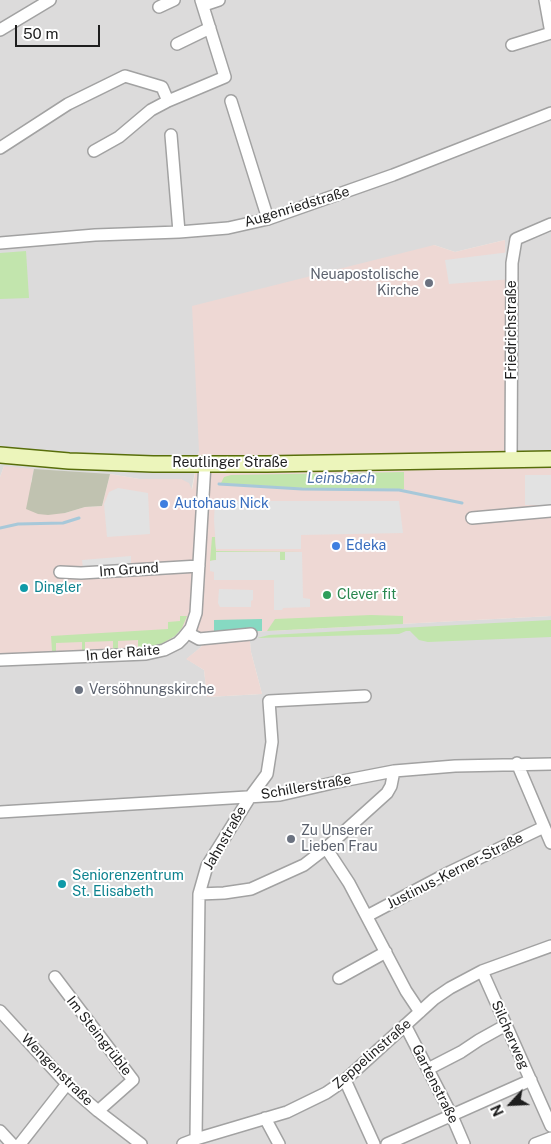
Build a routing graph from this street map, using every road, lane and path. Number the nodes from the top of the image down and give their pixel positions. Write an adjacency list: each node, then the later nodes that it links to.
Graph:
1 (50, 0): 8 (street)
2 (174, 0): 6 (street)
3 (219, 0): 5 (street)
4 (545, 0): 9 (street)
5 (202, 3): 7 (street)
6 (159, 7)
7 (210, 28): 10 (street); 12 (street)
8 (0, 30)
9 (551, 33): 11 (street)
10 (177, 44)
11 (512, 45)
12 (168, 101): 16 (street); 17 (street)
13 (231, 101): 18 (street)
14 (551, 113): 18 (street, Augenriedstraße)
15 (171, 135): 20 (street)
16 (0, 148)
17 (94, 151)
18 (268, 219): 20 (street, Augenriedstraße)
19 (551, 224): 23 (street, Friedrichstraße)
20 (179, 232): 21 (street, Augenriedstraße)
21 (0, 243)
22 (0, 455): 25 (main road, Reutlinger Straße)
23 (511, 459): 24 (main road, Reutlinger Straße); 25 (main road, Reutlinger Straße)
24 (551, 459)
25 (205, 463): 28 (street)
26 (551, 511): 27 (street)
27 (472, 518)
28 (199, 566): 29 (street, Im Grund); 30 (street)
29 (60, 572)
30 (188, 633): 31 (street); 32 (street, In der Raite)
31 (251, 634)
32 (0, 660)
33 (365, 696): 37 (street, Jahnstraße)
34 (516, 763): 35 (street, Schillerstraße); 36 (street, Schillerstraße); 39 (street)
35 (551, 764)
36 (394, 771): 37 (street, Schillerstraße); 41 (street)
37 (250, 797): 38 (street, Schillerstraße); 42 (street, Jahnstraße)
38 (0, 812)
39 (544, 827): 40 (street); 43 (street, Justinus-Kerner-Straße)
40 (551, 843)
41 (326, 848): 42 (street); 43 (street)
42 (199, 894): 62 (street, Jahnstraße)
43 (367, 916): 45 (street)
44 (551, 946): 46 (street, Zeppelinstraße)
45 (386, 952): 48 (street); 50 (street)
46 (482, 971): 50 (street, Zeppelinstraße); 52 (street, Silcherweg)
47 (55, 977): 57 (street, Im Steingrüble)
48 (339, 978)
49 (0, 1011): 56 (street, Wengenstraße)
50 (420, 1012): 51 (street, Zeppelinstraße)
51 (405, 1025): 53 (street, Gartenstraße); 54 (street, Zeppelinstraße)
52 (506, 1025): 53 (street); 55 (street, Silcherweg)
53 (428, 1069): 58 (street, Gartenstraße)
54 (345, 1080): 59 (street, Zeppelinstraße); 69 (street)
55 (531, 1080): 58 (street); 60 (street, Silcherweg)
56 (67, 1084): 57 (street, Wengenstraße); 65 (street)
57 (98, 1111): 66 (street, Wengenstraße)
58 (452, 1116): 70 (street); 71 (street, Gartenstraße)
59 (265, 1118): 62 (street, Zeppelinstraße); 68 (street)
60 (551, 1126)
61 (0, 1131): 64 (street)
62 (196, 1138): 67 (street, Zeppelinstraße)
63 (551, 1138): 72 (street)
64 (12, 1144)
65 (20, 1144)
66 (141, 1144)
67 (183, 1144)
68 (279, 1144)
69 (374, 1144)
70 (387, 1144)
71 (464, 1144)
72 (535, 1144)

